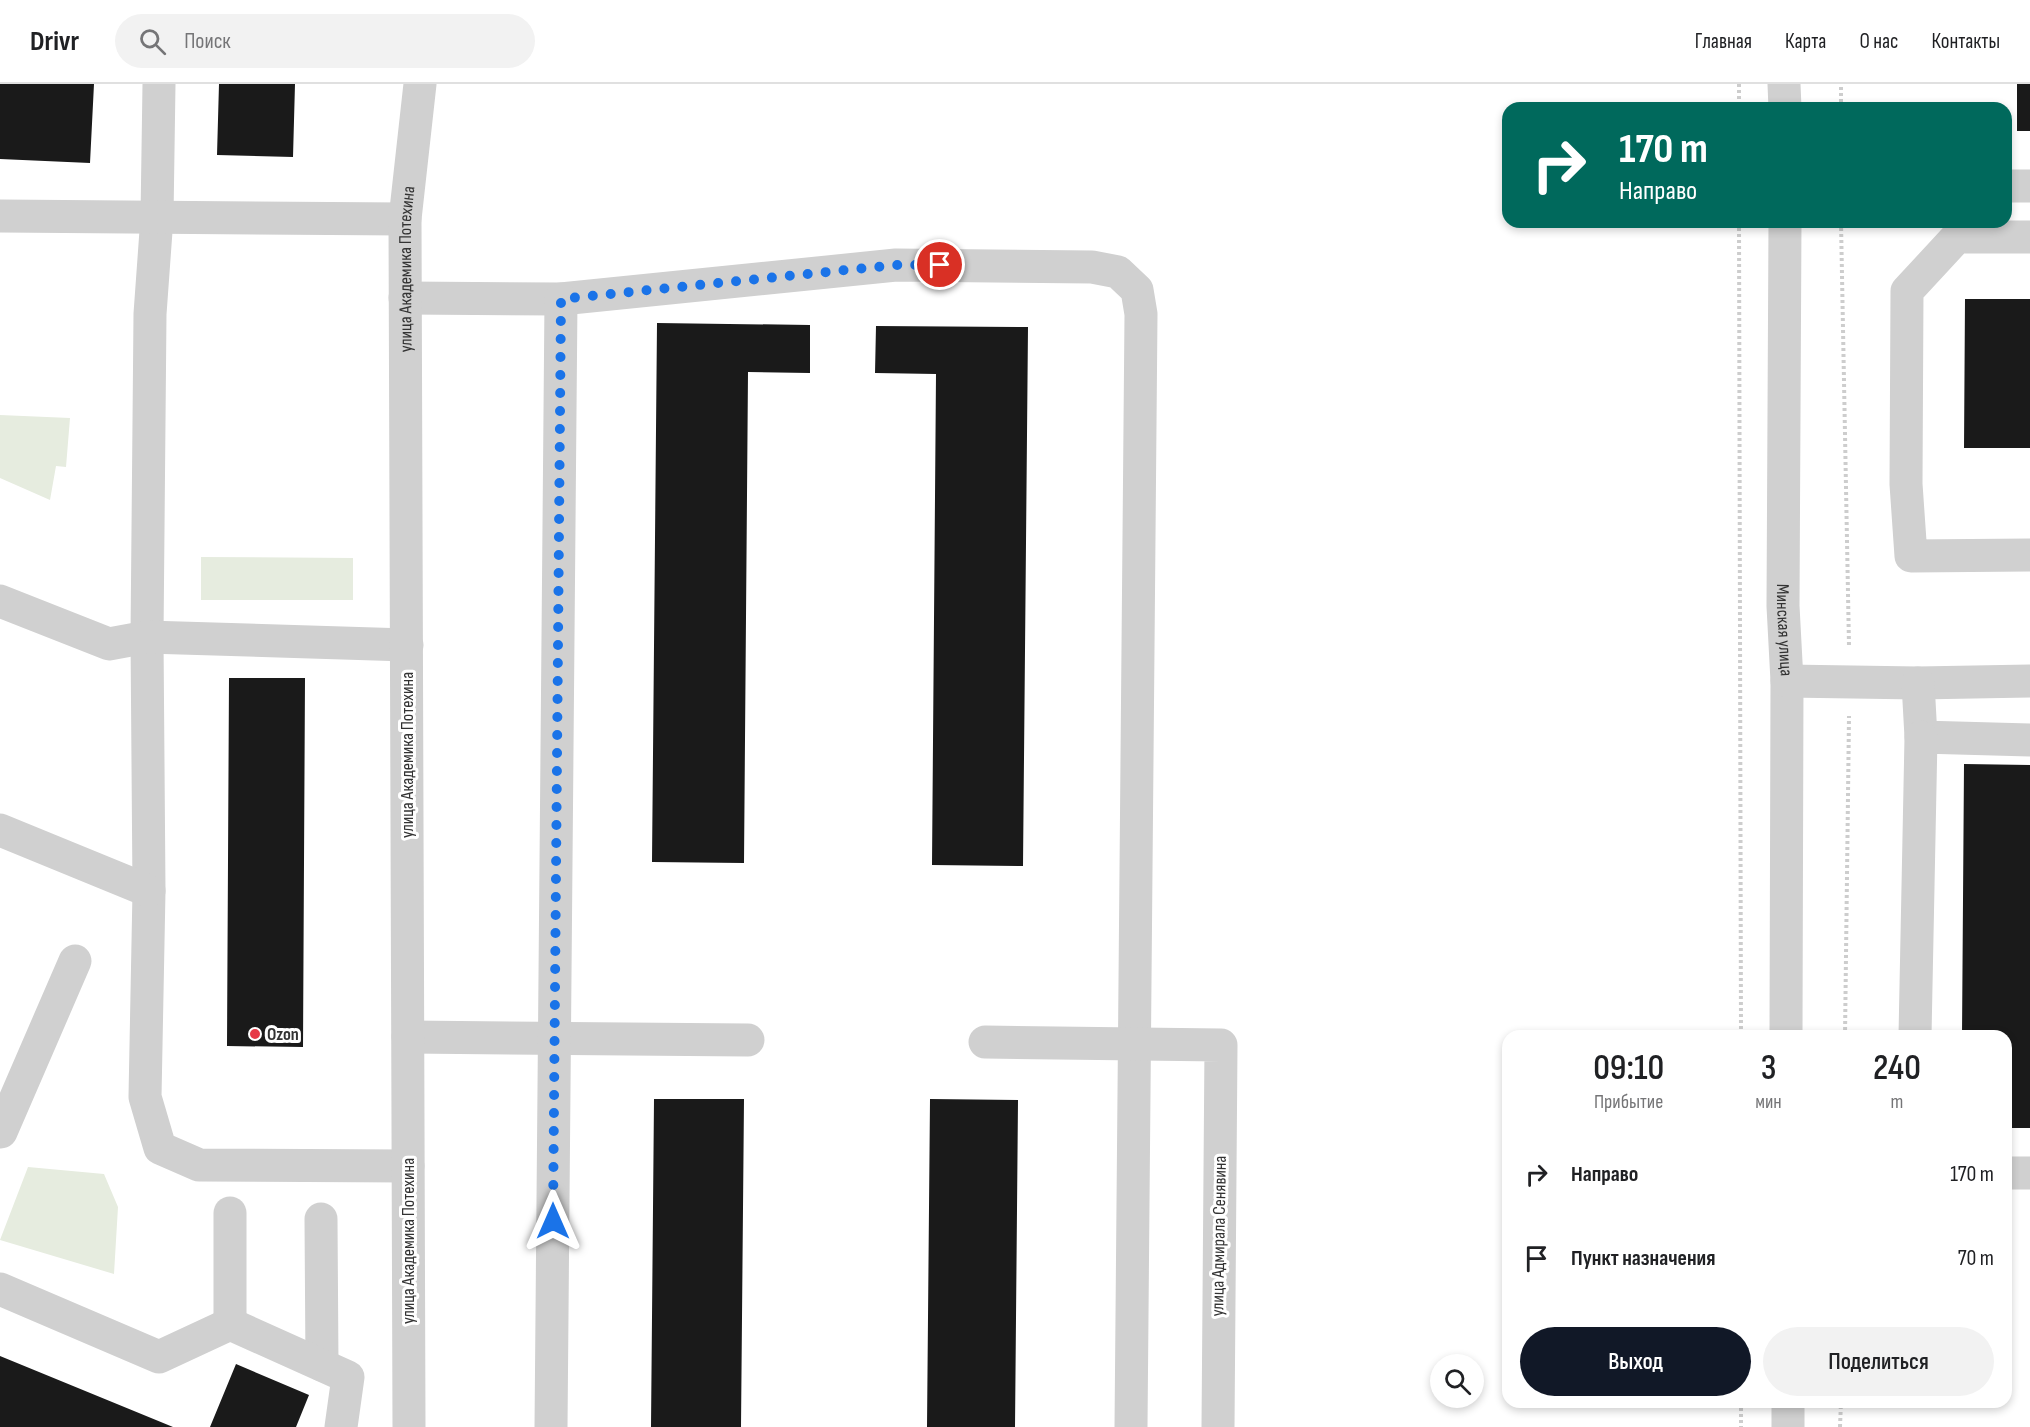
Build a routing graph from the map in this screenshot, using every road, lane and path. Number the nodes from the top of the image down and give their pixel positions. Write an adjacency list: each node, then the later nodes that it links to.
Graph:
1 (159, 84): 12 (street)
2 (420, 84): 13 (street, улица Академика Потехина)
3 (1739, 84): 6 (path)
4 (1784, 84): 7 (street)
5 (1841, 84): 8 (path)
6 (1739, 102)
7 (1785, 102)
8 (1841, 102)
9 (2012, 186): 10 (street)
10 (2030, 186)
11 (0, 216): 12 (street)
12 (157, 217): 13 (street); 22 (street)
13 (405, 219): 18 (street, улица Академика Потехина)
14 (1739, 228): 33 (path)
15 (1785, 228): 24 (street, Минская улица)
16 (1841, 228): 26 (path)
17 (2030, 237): 20 (street)
18 (405, 298): 19 (street); 23 (street, улица Академика Потехина)
19 (561, 299): 38 (street); 41 (street)
20 (2030, 555)
21 (0, 601): 22 (street)
22 (147, 637): 23 (street); 31 (street)
23 (407, 645): 37 (street, улица Академика Потехина)
24 (1786, 681): 26 (street); 34 (street, Минская улица)
25 (2030, 681): 27 (street)
26 (1850, 683): 27 (street); 35 (path)
27 (1918, 683): 28 (street)
28 (1921, 737): 29 (street); 36 (street)
29 (2030, 740)
30 (0, 830): 31 (street)
31 (149, 891): 43 (street)
32 (75, 961): 42 (street)
33 (1740, 1030)
34 (1786, 1030)
35 (1845, 1030)
36 (1915, 1030)
37 (408, 1037): 38 (street); 43 (street, улица Академика Потехина)
38 (554, 1038): 39 (street); 56 (street)
39 (748, 1040)
40 (985, 1042): 41 (street)
41 (1134, 1044): 57 (street); 58 (street, улица Адмирала Сенявина)
42 (0, 1133)
43 (408, 1166): 55 (street, улица Академика Потехина)
44 (2012, 1173): 45 (street)
45 (2030, 1173)
46 (230, 1213): 49 (street)
47 (321, 1219): 50 (street)
48 (0, 1289): 49 (street)
49 (230, 1324): 50 (street)
50 (322, 1365): 54 (street)
51 (1741, 1408): 59 (path)
52 (1788, 1408): 60 (street)
53 (1840, 1408): 61 (path)
54 (341, 1427)
55 (409, 1427)
56 (551, 1427)
57 (1131, 1427)
58 (1218, 1427)
59 (1741, 1427)
60 (1788, 1427)
61 (1840, 1427)

